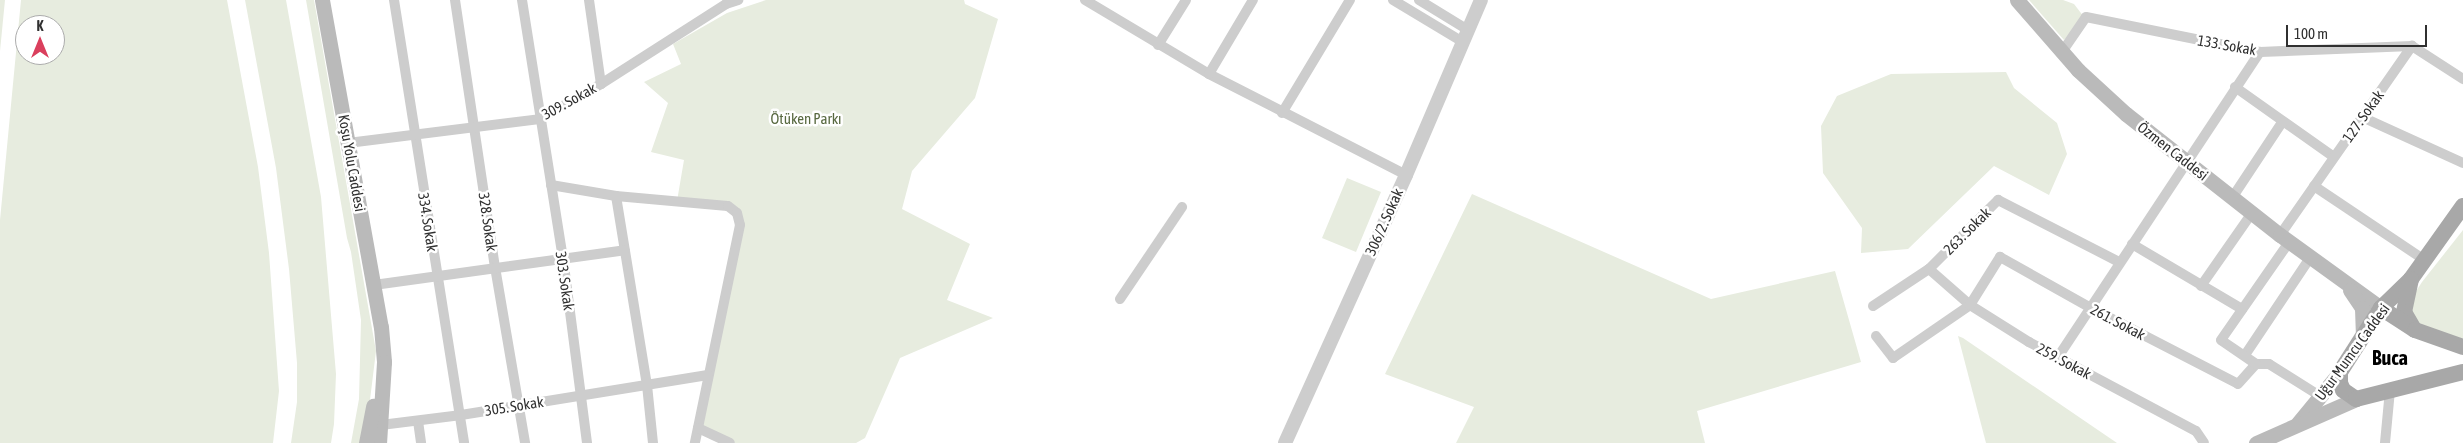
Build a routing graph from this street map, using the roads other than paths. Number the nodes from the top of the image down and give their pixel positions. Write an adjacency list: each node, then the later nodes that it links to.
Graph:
1 (322, 0): 31 (main road, Koşu Yolu Caddesi)
2 (394, 0): 30 (street, 334. Sokak)
3 (455, 0): 29 (street, 328. Sokak)
4 (522, 0): 27 (street, 303. Sokak)
5 (589, 0): 23 (street)
6 (738, 0): 15 (street, 309. Sokak)
7 (1186, 0): 17 (street)
8 (1253, 0): 21 (street)
9 (1350, 0): 25 (street)
10 (1393, 0): 16 (street)
11 (1419, 0): 16 (street)
12 (1481, 0): 16 (street, 306/2. Sokak)
13 (2016, 0): 19 (main road, Özmen Caddesi)
14 (1090, 1): 17 (street)
15 (726, 2): 23 (street, 309. Sokak)
16 (1466, 36): 35 (street, 306/2. Sokak)
17 (1158, 45): 21 (street)
18 (2412, 46): 20 (street, 133. Sokak); 22 (street); 26 (street, 127. Sokak)
19 (2062, 52): 20 (street, 133. Sokak); 33 (main road, Özmen Caddesi)
20 (2260, 52): 24 (street)
21 (1209, 74): 25 (street)
22 (2463, 79)
23 (601, 84): 27 (street, 309. Sokak)
24 (2235, 87): 28 (street); 33 (street)
25 (1282, 113): 35 (street)
26 (2362, 117): 32 (street, 127. Sokak); 34 (street)
27 (540, 119): 29 (street, 309. Sokak); 36 (street, 303. Sokak)
28 (2283, 121): 32 (street); 39 (street)
29 (474, 128): 30 (street, 309. Sokak); 50 (street, 328. Sokak)
30 (414, 134): 31 (street, 309. Sokak); 52 (street, 334. Sokak)
31 (348, 143): 55 (main road, Koşu Yolu Caddesi)
32 (2334, 157): 37 (street, 127. Sokak)
33 (2186, 162): 39 (main road, Özmen Caddesi); 44 (street)
34 (2463, 163)
35 (1406, 175): 96 (street, 306/2. Sokak)
36 (551, 186): 38 (street); 46 (street, 303. Sokak)
37 (2314, 186): 43 (street, 127. Sokak); 48 (street)
38 (616, 196): 45 (street); 72 (street)
39 (2232, 198): 42 (main road, Özmen Caddesi)
40 (2463, 206): 48 (main road, Uğur Mumcu Caddesi)
41 (1182, 208): 57 (street)
42 (2252, 213): 43 (main road, Özmen Caddesi); 56 (street)
43 (2284, 239): 47 (main road, Özmen Caddesi); 62 (street, 127. Sokak)
44 (2132, 244): 49 (street); 56 (street)
45 (625, 250): 46 (street); 74 (street)
46 (563, 258): 50 (street); 76 (street, 303. Sokak)
47 (2310, 258): 54 (main road, Özmen Caddesi); 67 (street)
48 (2423, 259): 53 (main road, Uğur Mumcu Caddesi)
49 (2120, 262): 51 (street, 263. Sokak); 60 (street)
50 (495, 267): 52 (street); 79 (street, 328. Sokak)
51 (1929, 269): 58 (street, 259. Sokak); 59 (street, 263. Sokak)
52 (436, 276): 55 (street); 80 (street, 334. Sokak)
53 (2411, 280): 61 (main road, Uğur Mumcu Caddesi); 63 (main road, Uğur Mumcu Caddesi)
54 (2345, 283): 61 (main road, Özmen Caddesi); 64 (main road)
55 (374, 284): 82 (main road, Koşu Yolu Caddesi)
56 (2201, 286): 62 (street)
57 (1120, 299)
58 (1970, 305): 60 (street, 261. Sokak); 65 (street); 68 (street, 259. Sokak)
59 (1874, 306)
60 (2091, 308): 68 (street); 69 (street, 261. Sokak)
61 (2381, 308): 63 (main road); 64 (main road, Uğur Mumcu Caddesi)
62 (2242, 309): 67 (street, 127. Sokak)
63 (2415, 330): 66 (main road)
64 (2364, 335): 70 (main road, Uğur Mumcu Caddesi)
65 (1876, 336)
66 (2457, 345): 73 (main road)
67 (2245, 355): 69 (street)
68 (2058, 357): 97 (street, 259. Sokak)
69 (2256, 364): 77 (street)
70 (2340, 372): 77 (main road, Uğur Mumcu Caddesi); 78 (main road)
71 (2463, 372): 73 (main road, Uğur Mumcu Caddesi)
72 (708, 375): 74 (street, 305. Sokak); 84 (street)
73 (2446, 375): 75 (main road, Uğur Mumcu Caddesi)
74 (646, 385): 76 (street, 305. Sokak); 93 (street)
75 (2390, 390): 78 (main road, Uğur Mumcu Caddesi); 99 (street)
76 (580, 395): 79 (street, 305. Sokak); 92 (street, 303. Sokak)
77 (2320, 396): 83 (main road, Uğur Mumcu Caddesi)
78 (2356, 399): 83 (main road, Uğur Mumcu Caddesi)
79 (520, 406): 80 (street, 305. Sokak); 91 (street, 328. Sokak)
80 (461, 415): 81 (street, 305. Sokak); 90 (street, 334. Sokak)
81 (418, 421): 82 (street, 305. Sokak); 89 (street)
82 (376, 424): 86 (main road, Koşu Yolu Caddesi); 87 (main road); 88 (main road, Koşu Yolu Caddesi)
83 (2295, 426): 85 (main road, Uğur Mumcu Caddesi)
84 (698, 428): 94 (street); 95 (street)
85 (2270, 440): 98 (main road, Uğur Mumcu Caddesi)
86 (366, 443)
87 (370, 443)
88 (380, 443)
89 (421, 443)
90 (464, 443)
91 (525, 443)
92 (586, 443)
93 (653, 443)
94 (695, 443)
95 (730, 443)
96 (1285, 443)
97 (2204, 443)
98 (2256, 443)
99 (2385, 443)

